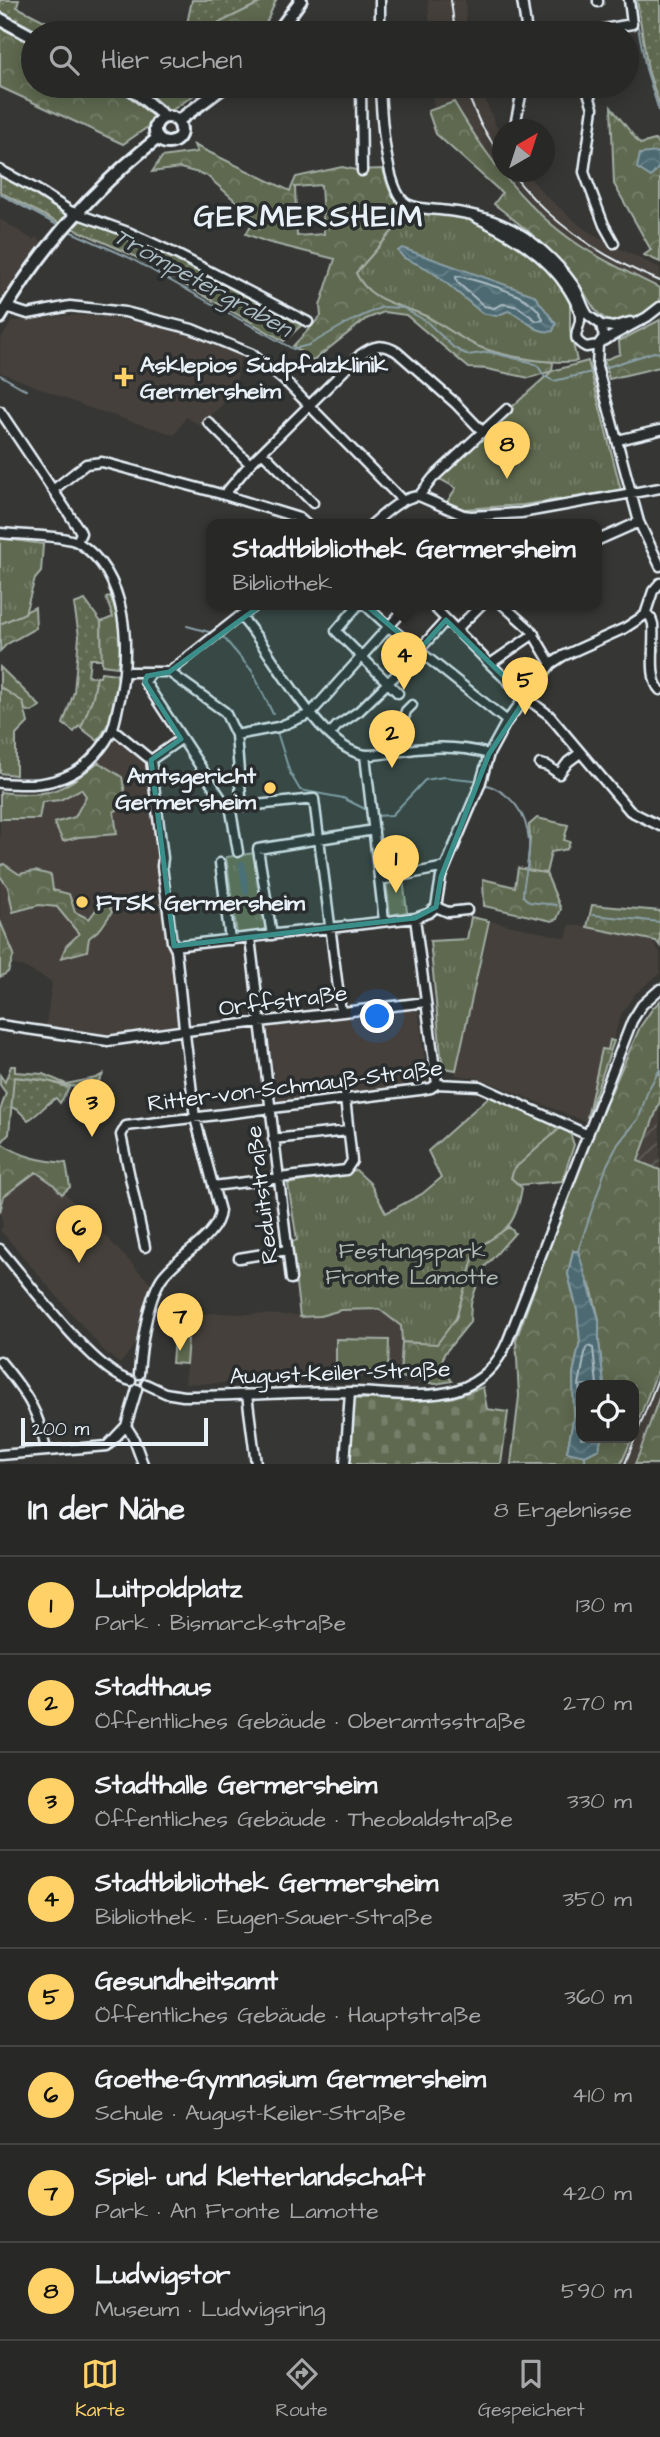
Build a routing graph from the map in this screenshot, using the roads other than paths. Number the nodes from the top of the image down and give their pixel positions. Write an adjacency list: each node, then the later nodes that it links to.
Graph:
1 (302, 0): 6 (main road)
2 (380, 0): 7 (street)
3 (522, 0): 8 (street)
4 (629, 0): 9 (street)
5 (0, 19): 10 (main road)
6 (286, 21)
7 (380, 21)
8 (525, 21)
9 (632, 21)
10 (21, 30)
11 (141, 98): 17 (main road)
12 (209, 98): 20 (main road)
13 (360, 98): 23 (street)
14 (380, 98): 25 (street)
15 (521, 98): 19 (street)
16 (590, 98): 26 (street)
17 (150, 106): 18 (main road); 21 (main road)
18 (165, 117): 20 (main road); 21 (main road)
19 (516, 119)
20 (178, 121): 21 (main road)
21 (156, 132): 24 (main road)
22 (0, 170): 24 (street)
23 (362, 171)
24 (76, 214): 27 (main road); 31 (street)
25 (473, 215): 32 (street); 33 (street)
26 (614, 243)
27 (6, 307): 30 (main road); 35 (street)
28 (660, 307): 29 (street)
29 (647, 317): 32 (street); 34 (street)
30 (0, 318)
31 (308, 322)
32 (598, 322): 33 (street); 34 (street)
33 (580, 324): 34 (street)
34 (597, 345): 41 (street)
35 (309, 406): 40 (street); 42 (street); 49 (street)
36 (507, 409): 40 (street)
37 (0, 411): 45 (street)
38 (208, 422): 43 (street)
39 (660, 430): 41 (street)
40 (482, 431): 48 (street)
41 (618, 440): 46 (street)
42 (263, 453): 43 (street); 50 (street)
43 (250, 464): 47 (street)
44 (660, 488): 46 (street)
45 (53, 490): 47 (street); 56 (street)
46 (631, 493): 48 (street); 53 (street)
47 (223, 495): 51 (street)
48 (419, 496): 49 (street)
49 (403, 500): 52 (street)
50 (313, 503)
51 (300, 519)
52 (378, 519)
53 (639, 522): 55 (street); 57 (street)
54 (0, 533): 56 (street)
55 (602, 539)
56 (77, 542): 76 (street)
57 (660, 566)
58 (660, 583): 66 (street)
59 (248, 610): 67 (street)
60 (354, 610): 73 (street)
61 (371, 610): 69 (street)
62 (404, 610): 69 (street)
63 (437, 610): 68 (street)
64 (476, 610): 70 (street)
65 (508, 610): 71 (street)
66 (646, 613): 75 (street); 80 (street)
67 (240, 615): 78 (street); 84 (street)
68 (446, 620): 70 (street); 72 (street)
69 (389, 627): 72 (street); 73 (street)
70 (456, 630): 74 (street)
71 (534, 634): 74 (street); 75 (street)
72 (419, 650): 79 (street); 85 (street)
73 (361, 655): 79 (street); 84 (street)
74 (490, 664): 82 (street)
75 (551, 664): 82 (street)
76 (124, 672): 77 (street); 86 (street)
77 (152, 672): 78 (street); 89 (street)
78 (169, 672): 88 (street)
79 (387, 683): 81 (street); 87 (street)
80 (660, 690)
81 (398, 693)
82 (526, 698): 85 (street); 91 (street)
83 (412, 705): 92 (street)
84 (310, 714): 87 (street); 88 (street)
85 (507, 721): 93 (street)
86 (113, 729): 94 (street); 96 (street)
87 (330, 734): 90 (street)
88 (236, 735): 97 (street)
89 (181, 740): 94 (street); 98 (street)
90 (361, 753): 92 (street); 100 (street)
91 (580, 753): 95 (street); 99 (street)
92 (394, 754): 93 (street)
93 (489, 754): 104 (street)
94 (151, 760): 114 (street)
95 (540, 764)
96 (0, 783)
97 (240, 803): 98 (street); 101 (street)
98 (230, 805): 102 (street)
99 (660, 826)
100 (374, 830): 101 (street); 105 (street)
101 (320, 839): 110 (street); 111 (street)
102 (238, 852)
103 (220, 863): 113 (street)
104 (444, 867): 105 (street); 106 (street)
105 (380, 880): 109 (street)
106 (436, 907): 107 (street); 108 (street)
107 (467, 910)
108 (415, 918): 109 (street); 116 (street)
109 (384, 922): 110 (street)
110 (332, 928): 111 (street); 117 (street)
111 (272, 935): 112 (street)
112 (250, 938): 113 (street); 118 (street, Reduitstraße)
113 (230, 940): 114 (street)
114 (174, 946): 120 (street)
115 (660, 989): 126 (street, August-Keiler-Straße)
116 (426, 1002): 117 (street, Orffstraße); 121 (street)
117 (341, 1012): 118 (street, Orffstraße)
118 (259, 1021): 120 (street, Orffstraße); 123 (street, Reduitstraße)
119 (0, 1025): 120 (street, Orffstraße)
120 (184, 1031): 124 (street)
121 (437, 1084): 122 (street, Ritter-von-Schmauß-Straße); 126 (street, Ritter-von-Schmauß-Straße)
122 (345, 1098): 123 (street, Ritter-von-Schmauß-Straße); 125 (street)
123 (271, 1107): 124 (street, Ritter-von-Schmauß-Straße); 127 (street, Reduitstraße)
124 (195, 1118): 129 (street); 130 (street, Ritter-von-Schmauß-Straße)
125 (348, 1131): 127 (street); 128 (street)
126 (588, 1135): 140 (street, August-Keiler-Straße)
127 (273, 1139): 128 (street, Reduitstraße)
128 (279, 1178): 129 (street); 132 (street, Reduitstraße)
129 (213, 1186): 136 (street)
130 (145, 1247)
131 (0, 1249): 137 (street)
132 (286, 1250): 133 (street); 134 (street, Reduitstraße)
133 (239, 1258)
134 (290, 1279)
135 (0, 1361): 143 (street)
136 (139, 1374): 137 (street); 138 (street)
137 (131, 1381): 139 (street)
138 (146, 1384): 139 (street); 141 (street, August-Keiler-Straße)
139 (136, 1389): 142 (street)
140 (349, 1392): 141 (street, August-Keiler-Straße); 147 (street)
141 (247, 1395): 146 (street)
142 (126, 1426): 143 (street); 145 (street)
143 (46, 1451): 144 (street)
144 (0, 1455)
145 (143, 1464)
146 (256, 1464)
147 (345, 1464)

